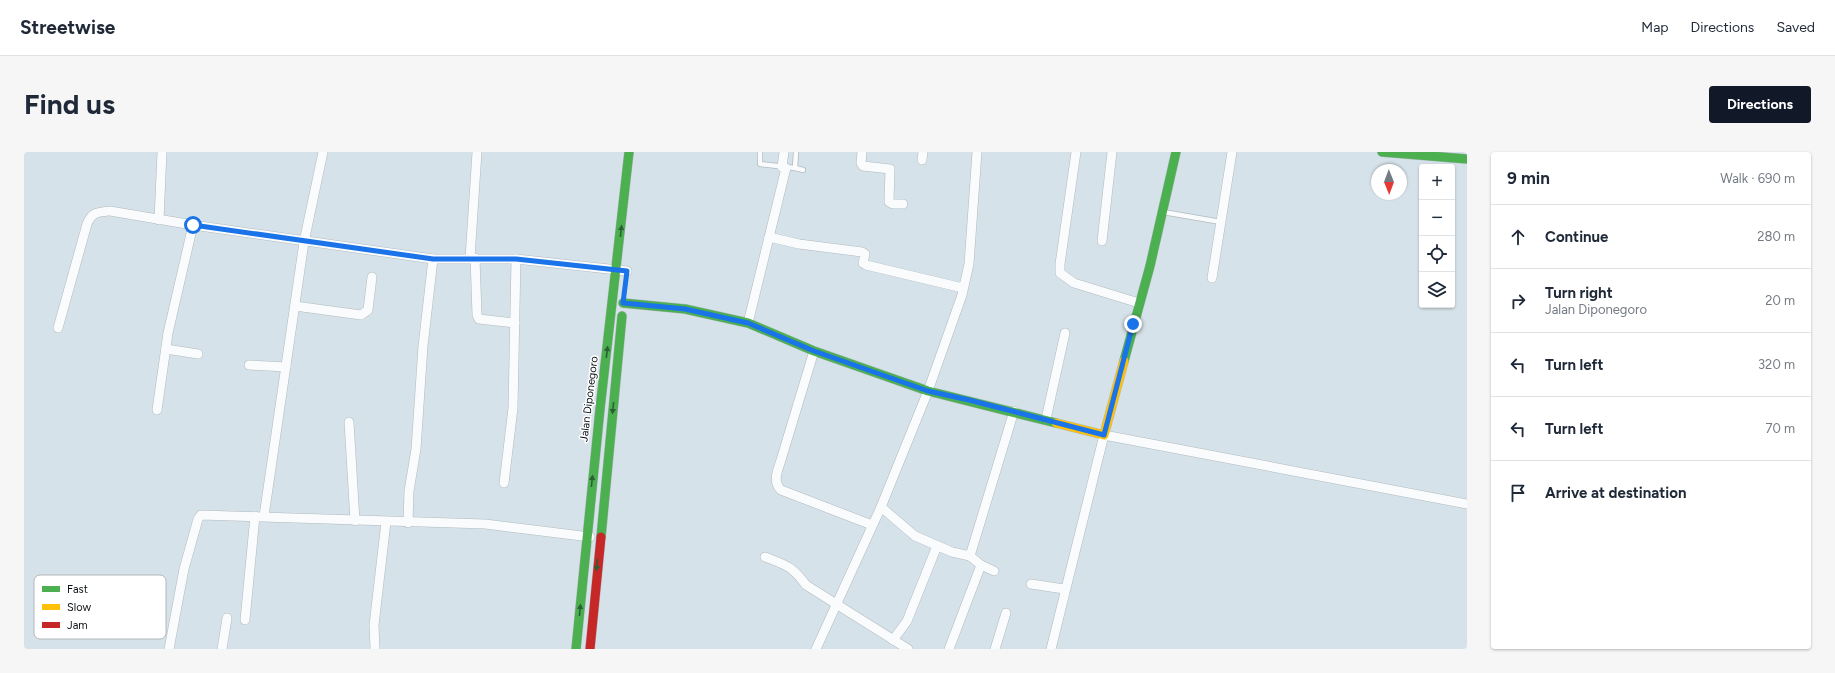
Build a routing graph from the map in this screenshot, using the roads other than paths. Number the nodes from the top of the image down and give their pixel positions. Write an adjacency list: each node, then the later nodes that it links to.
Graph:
1 (162, 152): 22 (street)
2 (323, 152): 27 (street)
3 (477, 152): 28 (street)
4 (629, 152): 31 (main road, Jalan Diponegoro, one-way to 4)
5 (636, 152): 19 (main road)
6 (760, 152): 17 (lane)
7 (784, 152): 17 (street)
8 (796, 152): 17 (lane)
9 (862, 152): 20 (street)
10 (977, 152): 34 (street)
11 (1076, 152): 35 (street)
12 (1112, 152): 26 (street)
13 (1176, 152): 21 (main road)
14 (1232, 152): 23 (street)
15 (1382, 152): 16 (main road)
16 (1467, 158)
17 (788, 168): 18 (lane); 25 (street)
18 (803, 170)
19 (634, 187)
20 (903, 204)
21 (1164, 212): 23 (lane); 35 (main road)
22 (159, 220): 24 (street); 39 (street)
23 (1220, 222): 33 (street)
24 (193, 225): 27 (street); 41 (street)
25 (769, 237): 34 (street); 38 (street)
26 (1102, 241)
27 (304, 242): 29 (street); 36 (street)
28 (472, 258): 29 (street); 30 (street); 37 (street)
29 (433, 259): 58 (street)
30 (516, 259): 31 (street); 37 (street)
31 (624, 271): 60 (main road, Jalan Diponegoro, one-way to 31)
32 (372, 277): 36 (street)
33 (1212, 278)
34 (963, 288): 46 (street)
35 (1139, 303): 51 (main road)
36 (295, 306): 45 (street)
37 (516, 323): 52 (street)
38 (748, 323): 42 (main road); 61 (main road, one-way to 61)
39 (58, 328)
40 (1066, 333): 49 (street)
41 (166, 349): 43 (street); 47 (street)
42 (814, 351): 46 (main road); 59 (street)
43 (198, 354)
44 (249, 365): 45 (street)
45 (286, 367): 55 (street)
46 (928, 391): 48 (main road); 54 (street)
47 (157, 410)
48 (1014, 411): 49 (main road); 63 (street)
49 (1046, 419): 51 (main road)
50 (349, 422): 56 (street)
51 (1104, 435): 53 (street); 68 (street)
52 (504, 483)
53 (1467, 504)
54 (881, 507): 59 (street); 62 (street)
55 (259, 516): 56 (street); 72 (street); 74 (street)
56 (354, 521): 57 (street)
57 (386, 522): 58 (street); 76 (street)
58 (408, 523): 60 (street)
59 (872, 525): 69 (street)
60 (587, 536): 61 (street); 77 (main road, Jalan Diponegoro, one-way to 60)
61 (600, 538): 78 (main road, one-way to 78)
62 (937, 546): 63 (street); 73 (street)
63 (970, 556): 65 (street)
64 (765, 557): 69 (street)
65 (981, 565): 66 (street); 81 (street)
66 (994, 571)
67 (1031, 584): 68 (street)
68 (1064, 589): 83 (street)
69 (836, 604): 73 (street); 79 (street)
70 (1006, 613): 82 (street)
71 (227, 618): 75 (street)
72 (245, 620)
73 (893, 640): 80 (street)
74 (169, 649)
75 (222, 649)
76 (375, 649)
77 (576, 649)
78 (590, 649)
79 (816, 649)
80 (908, 649)
81 (949, 649)
82 (995, 649)
83 (1051, 649)

